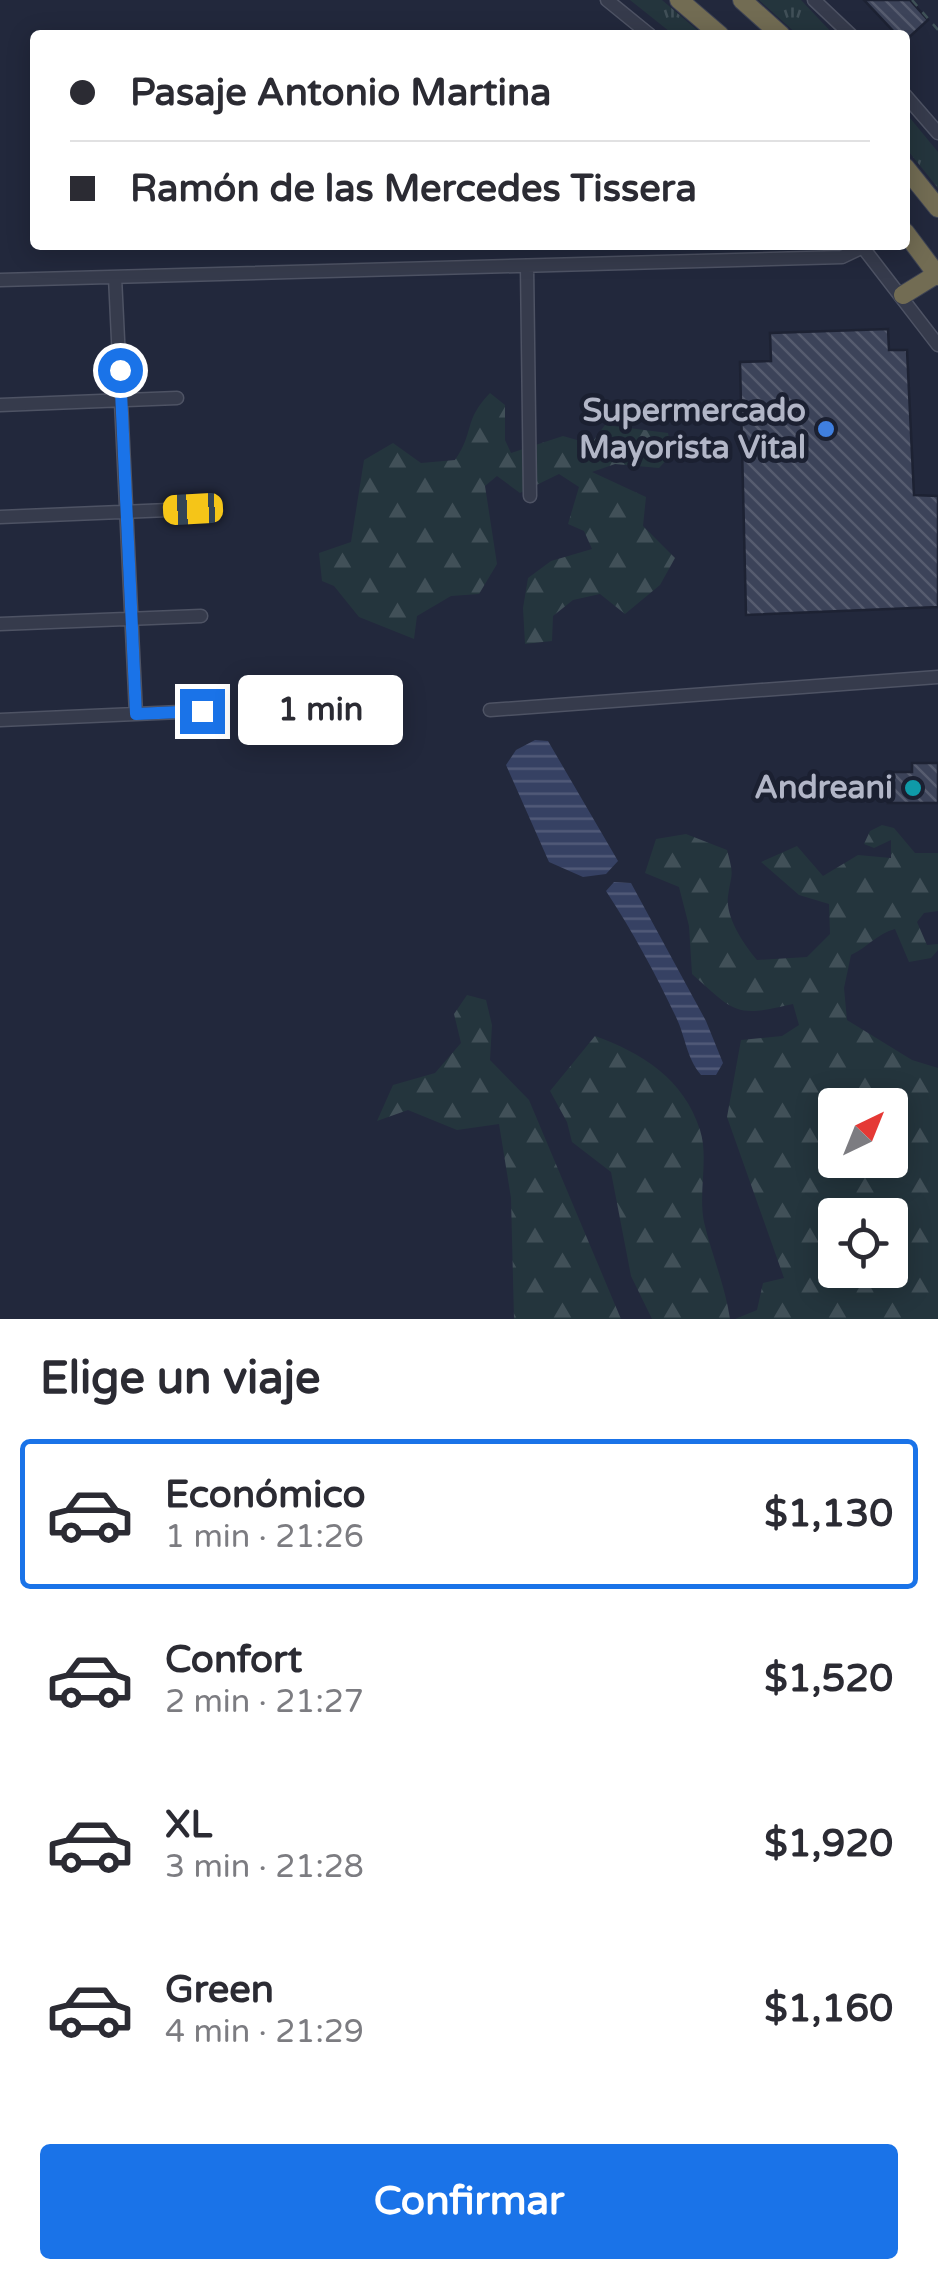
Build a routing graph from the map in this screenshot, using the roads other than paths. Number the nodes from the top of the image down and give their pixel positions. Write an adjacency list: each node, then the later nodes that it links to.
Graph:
1 (608, 0): 5 (street)
2 (679, 0): 6 (highway)
3 (742, 0): 7 (highway)
4 (814, 0): 8 (street)
5 (644, 30)
6 (714, 30)
7 (775, 30)
8 (845, 30)
9 (910, 101): 10 (street)
10 (938, 133)
11 (910, 173): 12 (highway)
12 (938, 208)
13 (910, 239): 17 (highway)
14 (855, 250): 16 (street)
15 (865, 250): 20 (street)
16 (528, 266): 18 (street); 25 (street)
17 (937, 275): 20 (highway)
18 (115, 277): 19 (street); 23 (street)
19 (0, 280)
20 (903, 294): 21 (street)
21 (938, 345)
22 (177, 398): 23 (street)
23 (121, 400): 24 (street); 27 (street)
24 (0, 405)
25 (530, 496)
26 (193, 509): 27 (street)
27 (126, 512): 28 (street); 30 (street)
28 (0, 517)
29 (201, 616): 30 (street)
30 (131, 619): 31 (street); 35 (street)
31 (0, 624)
32 (938, 677): 33 (street)
33 (490, 710)
34 (202, 711): 35 (street)
35 (136, 714): 36 (street)
36 (0, 720)

